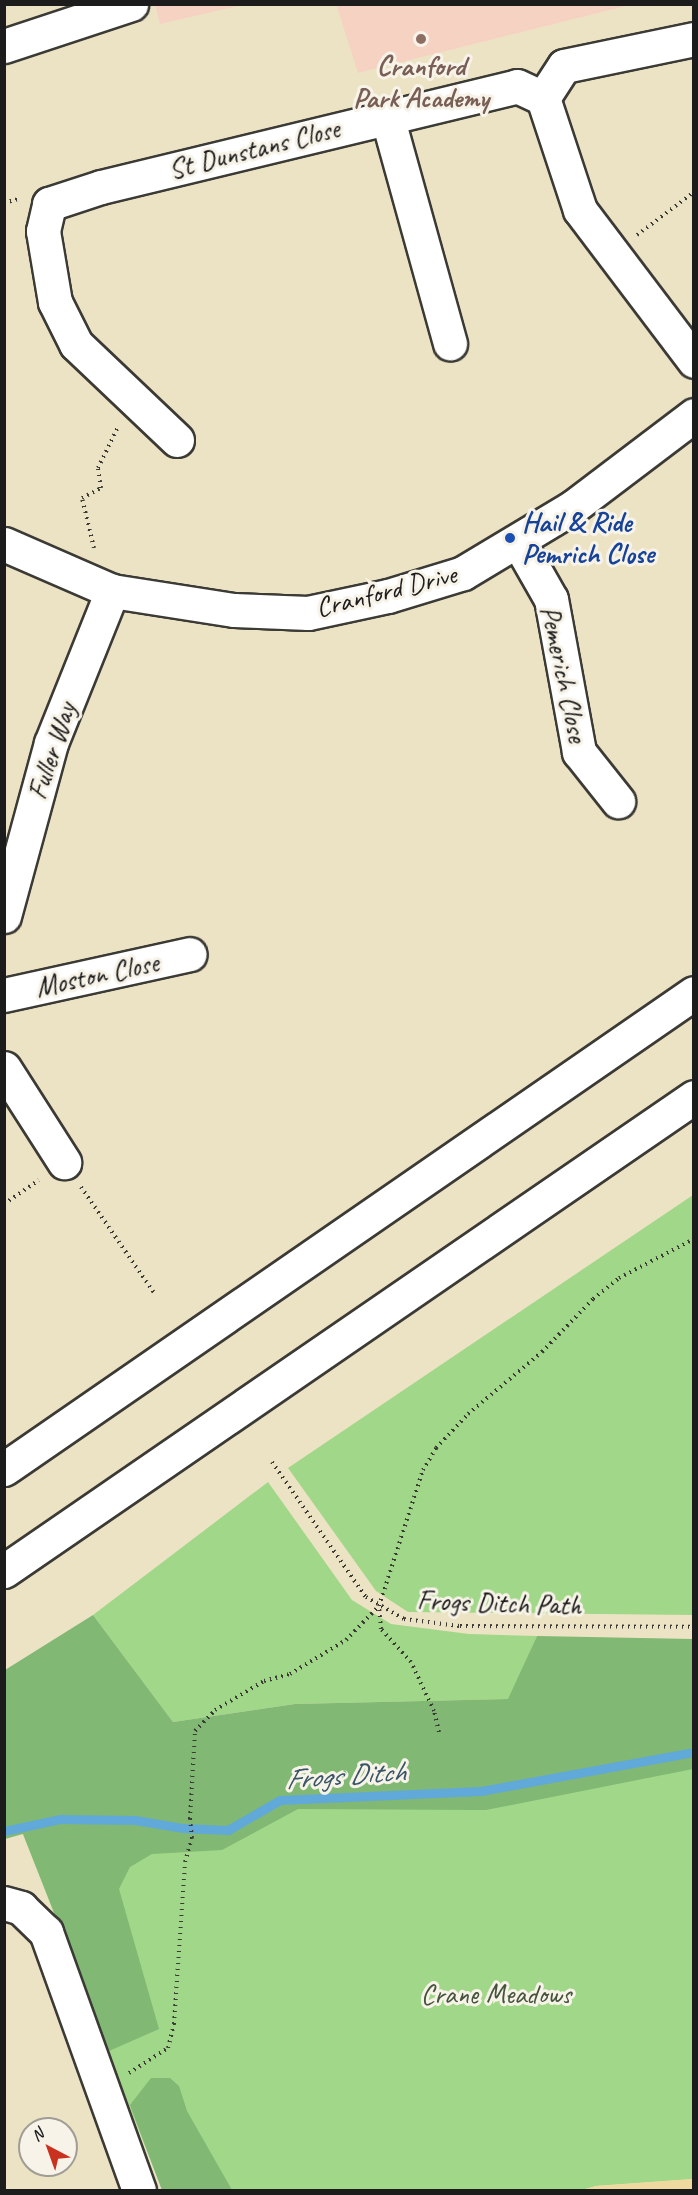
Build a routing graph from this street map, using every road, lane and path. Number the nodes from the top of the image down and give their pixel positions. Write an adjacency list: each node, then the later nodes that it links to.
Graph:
1 (131, 4): 3 (main road)
2 (693, 39): 4 (main road)
3 (4, 46)
4 (543, 98): 5 (main road, St Dunstans Close); 7 (main road)
5 (387, 116): 8 (main road); 10 (main road, St Dunstans Close)
6 (693, 192): 7 (path)
7 (613, 254): 9 (main road)
8 (450, 343)
9 (693, 361)
10 (133, 398): 12 (main road, St Dunstans Close); 15 (path)
11 (693, 415): 13 (main road, Cranford Drive)
12 (177, 440)
13 (519, 543): 15 (main road, Cranford Drive); 16 (main road, Pemerich Close)
14 (4, 544): 15 (main road, Cranford Drive)
15 (104, 588): 17 (main road, Fuller Way)
16 (618, 801)
17 (4, 916)
18 (190, 954): 20 (main road, Moston Close)
19 (693, 993): 28 (main road)
20 (4, 995)
21 (4, 1068): 23 (main road)
22 (693, 1097): 29 (main road)
23 (64, 1162): 24 (path); 26 (path)
24 (4, 1204)
25 (693, 1239): 30 (path)
26 (153, 1293)
27 (272, 1462): 30 (path, Frogs Ditch Path)
28 (4, 1469)
29 (4, 1571)
30 (379, 1606): 31 (path, Frogs Ditch Path); 32 (path); 34 (path)
31 (693, 1627)
32 (439, 1732)
33 (4, 1903): 34 (main road)
34 (102, 2083): 35 (main road)
35 (139, 2190)

